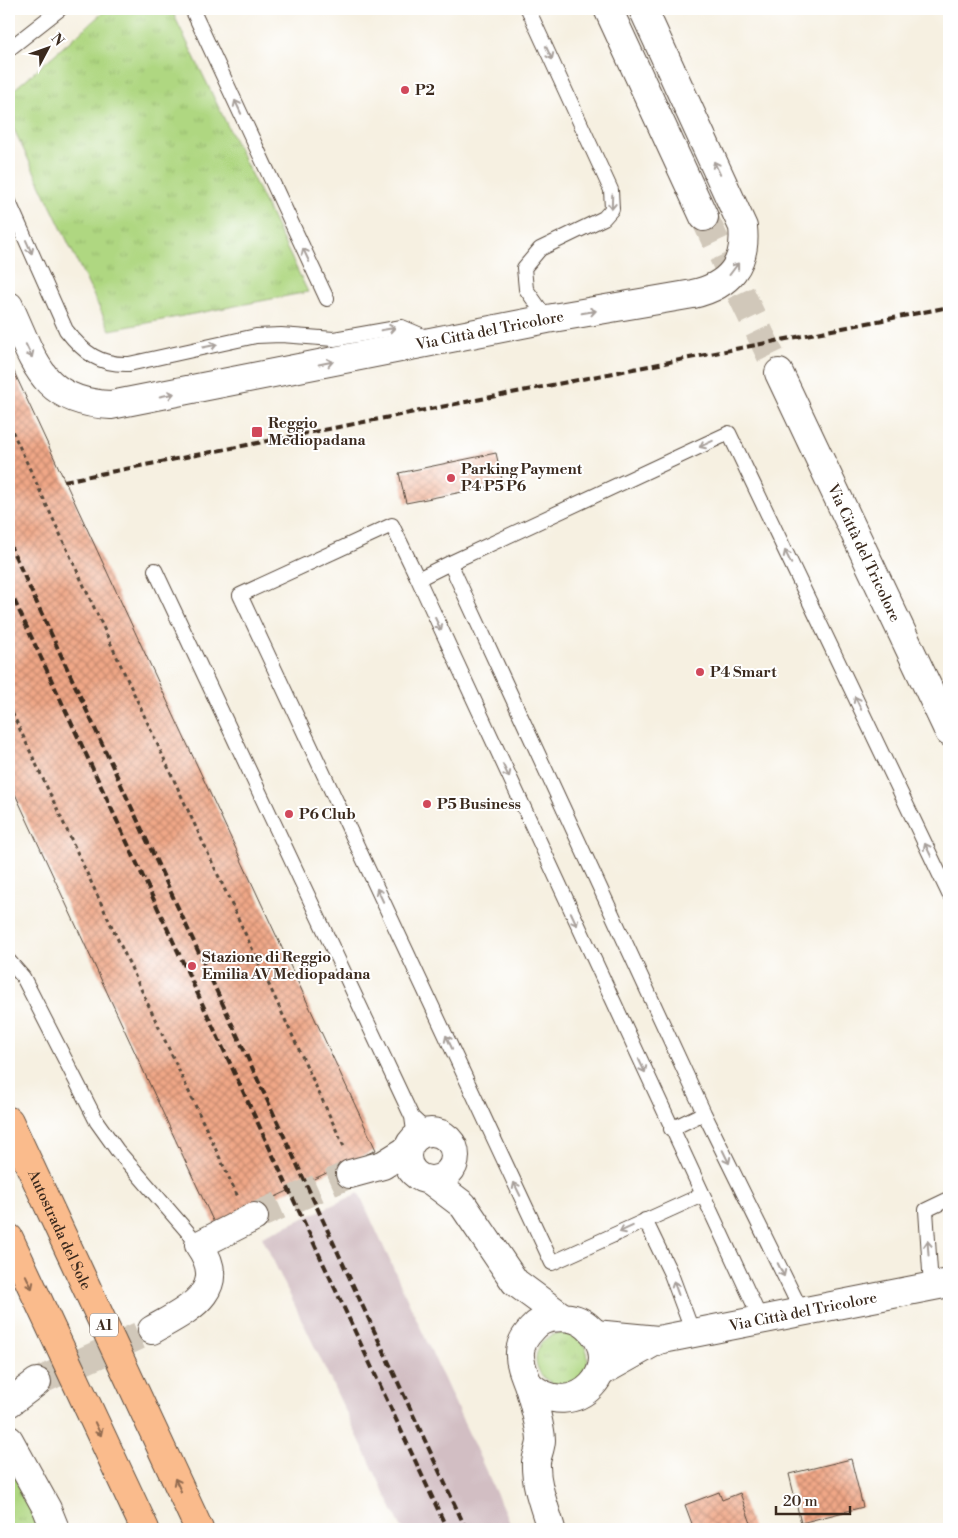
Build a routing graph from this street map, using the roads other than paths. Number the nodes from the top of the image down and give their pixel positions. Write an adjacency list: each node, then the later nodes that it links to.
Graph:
1 (60, 9): 6 (lane)
2 (192, 9): 9 (lane, one-way to 2)
3 (528, 9): 11 (lane, one-way to 11)
4 (608, 9): 8 (street)
5 (643, 9): 11 (street, Via Città del Tricolore, one-way to 5)
6 (9, 49)
7 (9, 202): 12 (lane, one-way to 12)
8 (704, 217)
9 (327, 299)
10 (9, 306): 12 (street, Via Città del Tricolore, one-way to 12)
11 (547, 319): 12 (street, Via Città del Tricolore)
12 (436, 342)
13 (779, 373): 17 (street, Via Città del Tricolore)
14 (450, 564): 16 (lane); 18 (lane, one-way to 14); 20 (lane)
15 (155, 570): 23 (lane)
16 (418, 579): 22 (lane, one-way to 22); 30 (lane, one-way to 16)
17 (949, 732)
18 (949, 894)
19 (9, 961): 32 (lane)
20 (704, 1113): 22 (lane); 35 (lane, one-way to 35)
21 (9, 1121): 52 (highway, Autostrada del Sole / A1, one-way to 21)
22 (671, 1129): 26 (lane)
23 (417, 1148): 24 (street); 25 (street); 25 (street); 28 (street)
24 (348, 1163)
25 (453, 1165): 28 (street)
26 (702, 1195): 30 (lane); 37 (lane)
27 (949, 1199): 34 (lane, one-way to 27)
28 (462, 1205): 33 (street)
29 (247, 1209): 32 (street)
30 (645, 1220): 39 (lane, one-way to 30)
31 (9, 1238): 51 (highway, one-way to 51)
32 (199, 1244): 38 (street)
33 (515, 1282): 36 (street); 40 (street)
34 (940, 1285): 35 (street, Via Città del Tricolore)
35 (802, 1312): 37 (street, Via Città del Tricolore)
36 (560, 1316): 40 (street); 41 (street)
37 (761, 1320): 39 (street, Via Città del Tricolore)
38 (152, 1330)
39 (693, 1333): 42 (street, Via Città del Tricolore)
40 (526, 1334): 45 (street)
41 (595, 1334): 42 (street); 43 (street)
42 (658, 1340): 43 (street)
43 (600, 1372): 46 (street)
44 (37, 1382): 47 (street)
45 (528, 1384): 46 (street); 49 (street)
46 (574, 1398): 49 (street)
47 (9, 1403)
48 (9, 1440): 50 (street)
49 (541, 1440): 53 (street)
50 (56, 1529)
51 (145, 1529)
52 (199, 1529)
53 (551, 1529)

